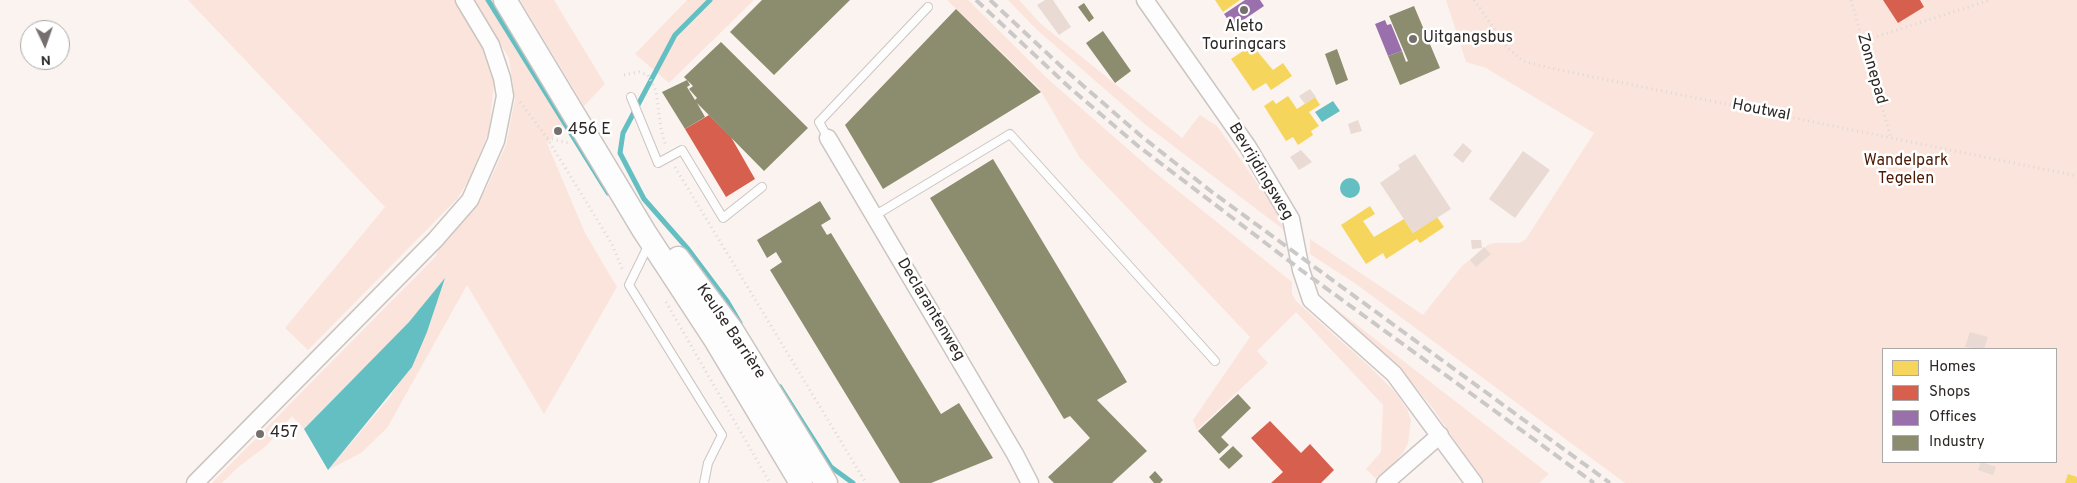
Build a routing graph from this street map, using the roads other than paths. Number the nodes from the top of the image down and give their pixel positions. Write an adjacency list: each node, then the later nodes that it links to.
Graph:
1 (464, 0): 13 (street)
2 (505, 0): 8 (main road, Keulse Barrière)
3 (1145, 0): 12 (street, Bevrijdingsweg)
4 (928, 7): 6 (lane)
5 (630, 97): 7 (lane)
6 (828, 138): 9 (street, Declarantenweg)
7 (762, 187)
8 (621, 191): 10 (main road, Keulse Barrière); 16 (main road, Keulse Barrière)
9 (874, 216): 11 (lane); 17 (street, Declarantenweg)
10 (650, 241): 14 (lane); 15 (main road, Keulse Barrière)
11 (1215, 361)
12 (1440, 435): 18 (street); 19 (street, Bevrijdingsweg)
13 (195, 483)
14 (704, 483)
15 (801, 483)
16 (826, 483)
17 (1030, 483)
18 (1385, 483)
19 (1474, 483)

